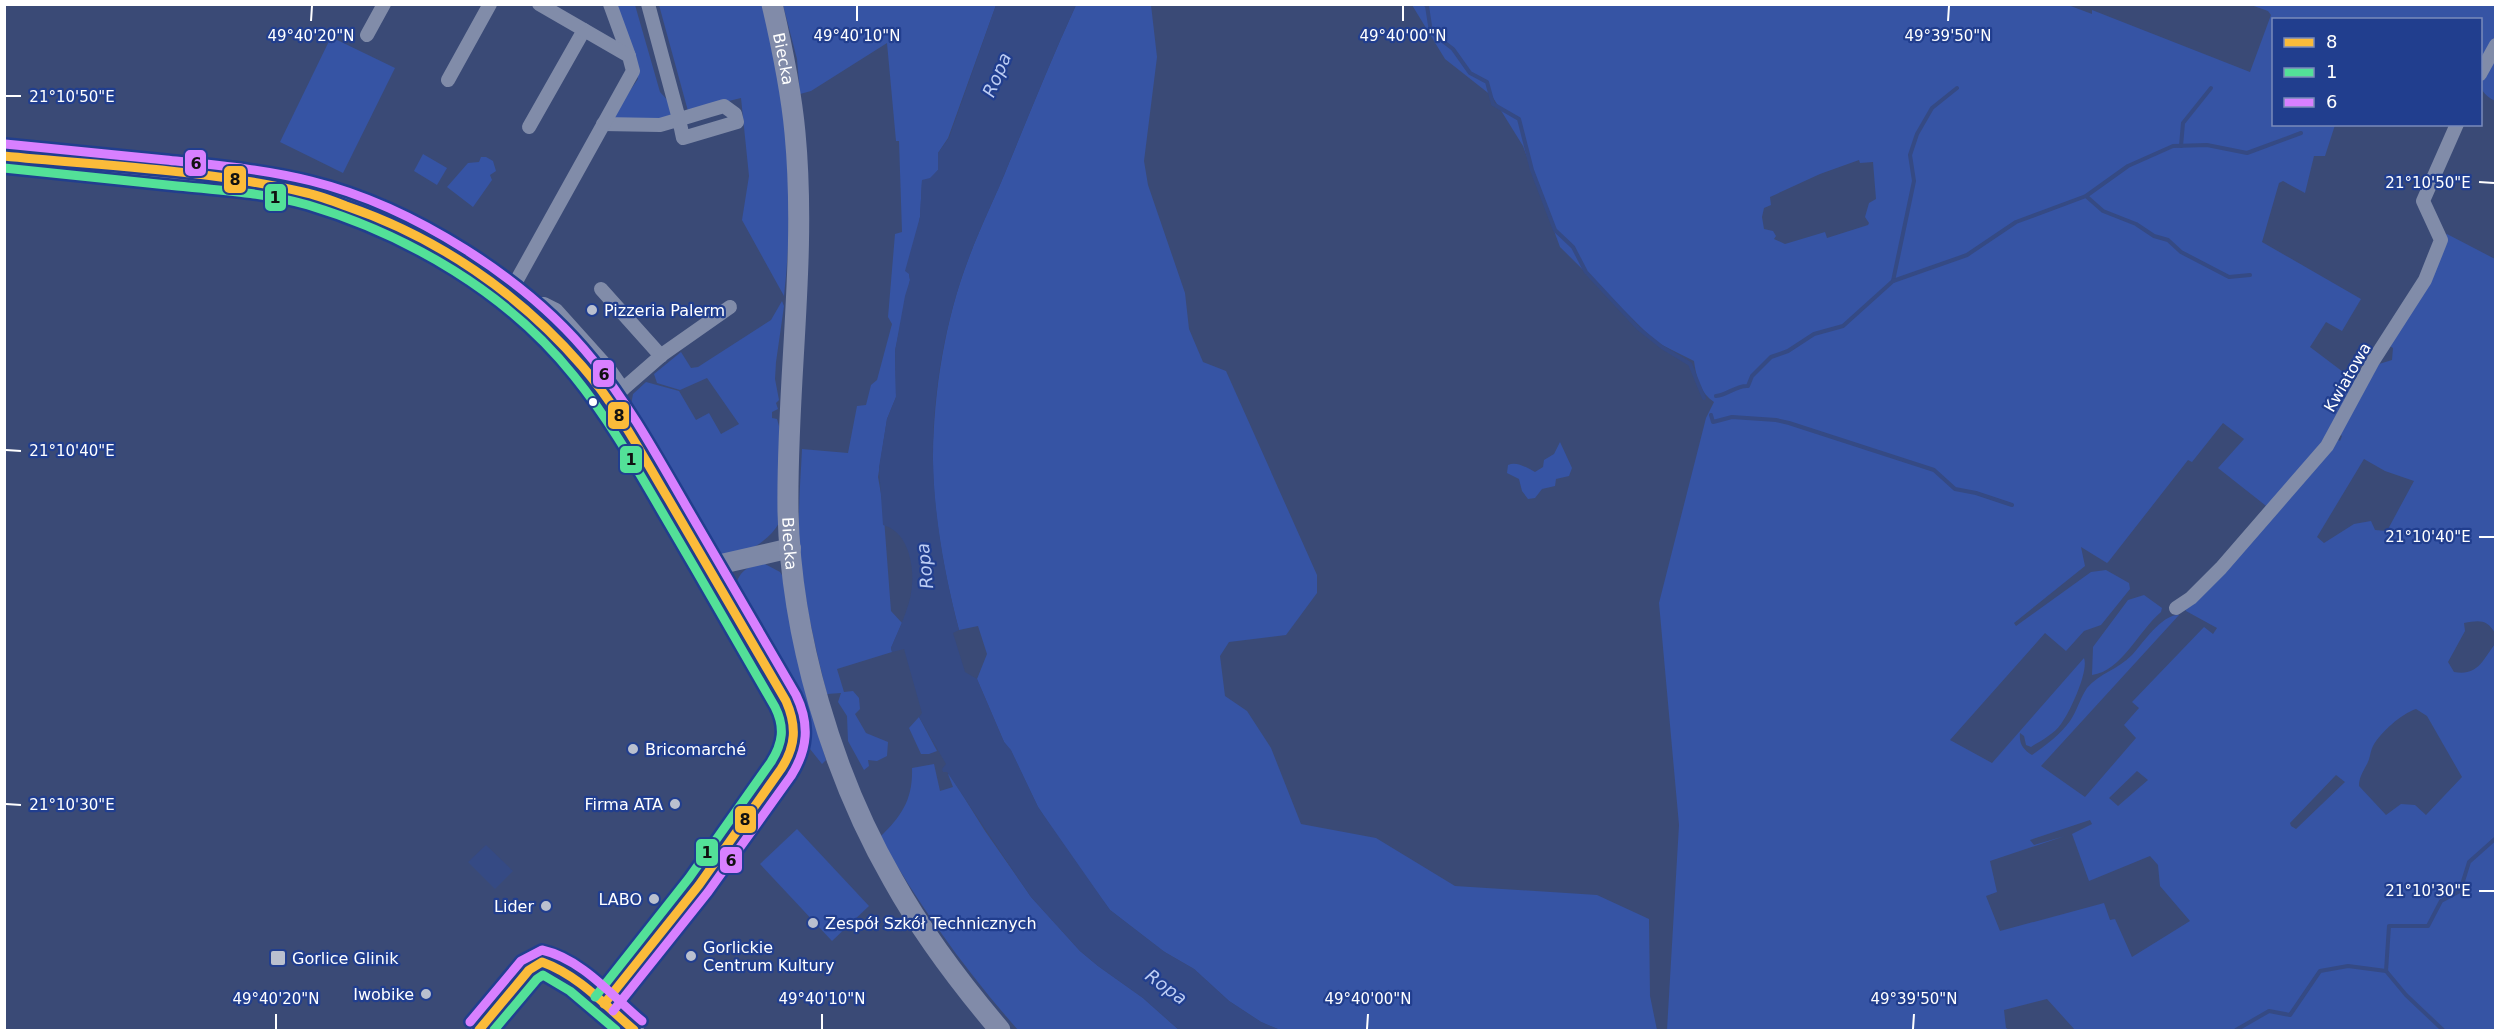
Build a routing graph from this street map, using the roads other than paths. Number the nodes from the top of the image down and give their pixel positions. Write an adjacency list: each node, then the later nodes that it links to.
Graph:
1 (384, 4): 8 (street)
2 (490, 4): 12 (street)
3 (539, 4): 7 (street)
4 (610, 4): 10 (street)
5 (648, 4): 13 (street)
6 (772, 4): 24 (main road, Biecka)
7 (584, 30): 10 (street); 15 (street)
8 (367, 35)
9 (2496, 45): 11 (street)
10 (629, 56): 13 (street)
11 (2482, 72)
12 (448, 80)
13 (603, 124): 18 (street)
14 (2456, 126): 26 (street, Kwiatowa)
15 (529, 127)
16 (4, 156): 18 (street)
17 (601, 289): 21 (street)
18 (508, 296): 20 (street)
19 (730, 307): 21 (street)
20 (529, 313): 22 (street); 23 (street)
21 (661, 356): 22 (street)
22 (623, 388): 23 (street)
23 (608, 402): 25 (street)
24 (791, 548): 25 (street); 30 (main road, Biecka)
25 (708, 567): 27 (street)
26 (2176, 608)
27 (604, 1004): 28 (street); 29 (street)
28 (479, 1030)
29 (634, 1030)
30 (1000, 1030)

